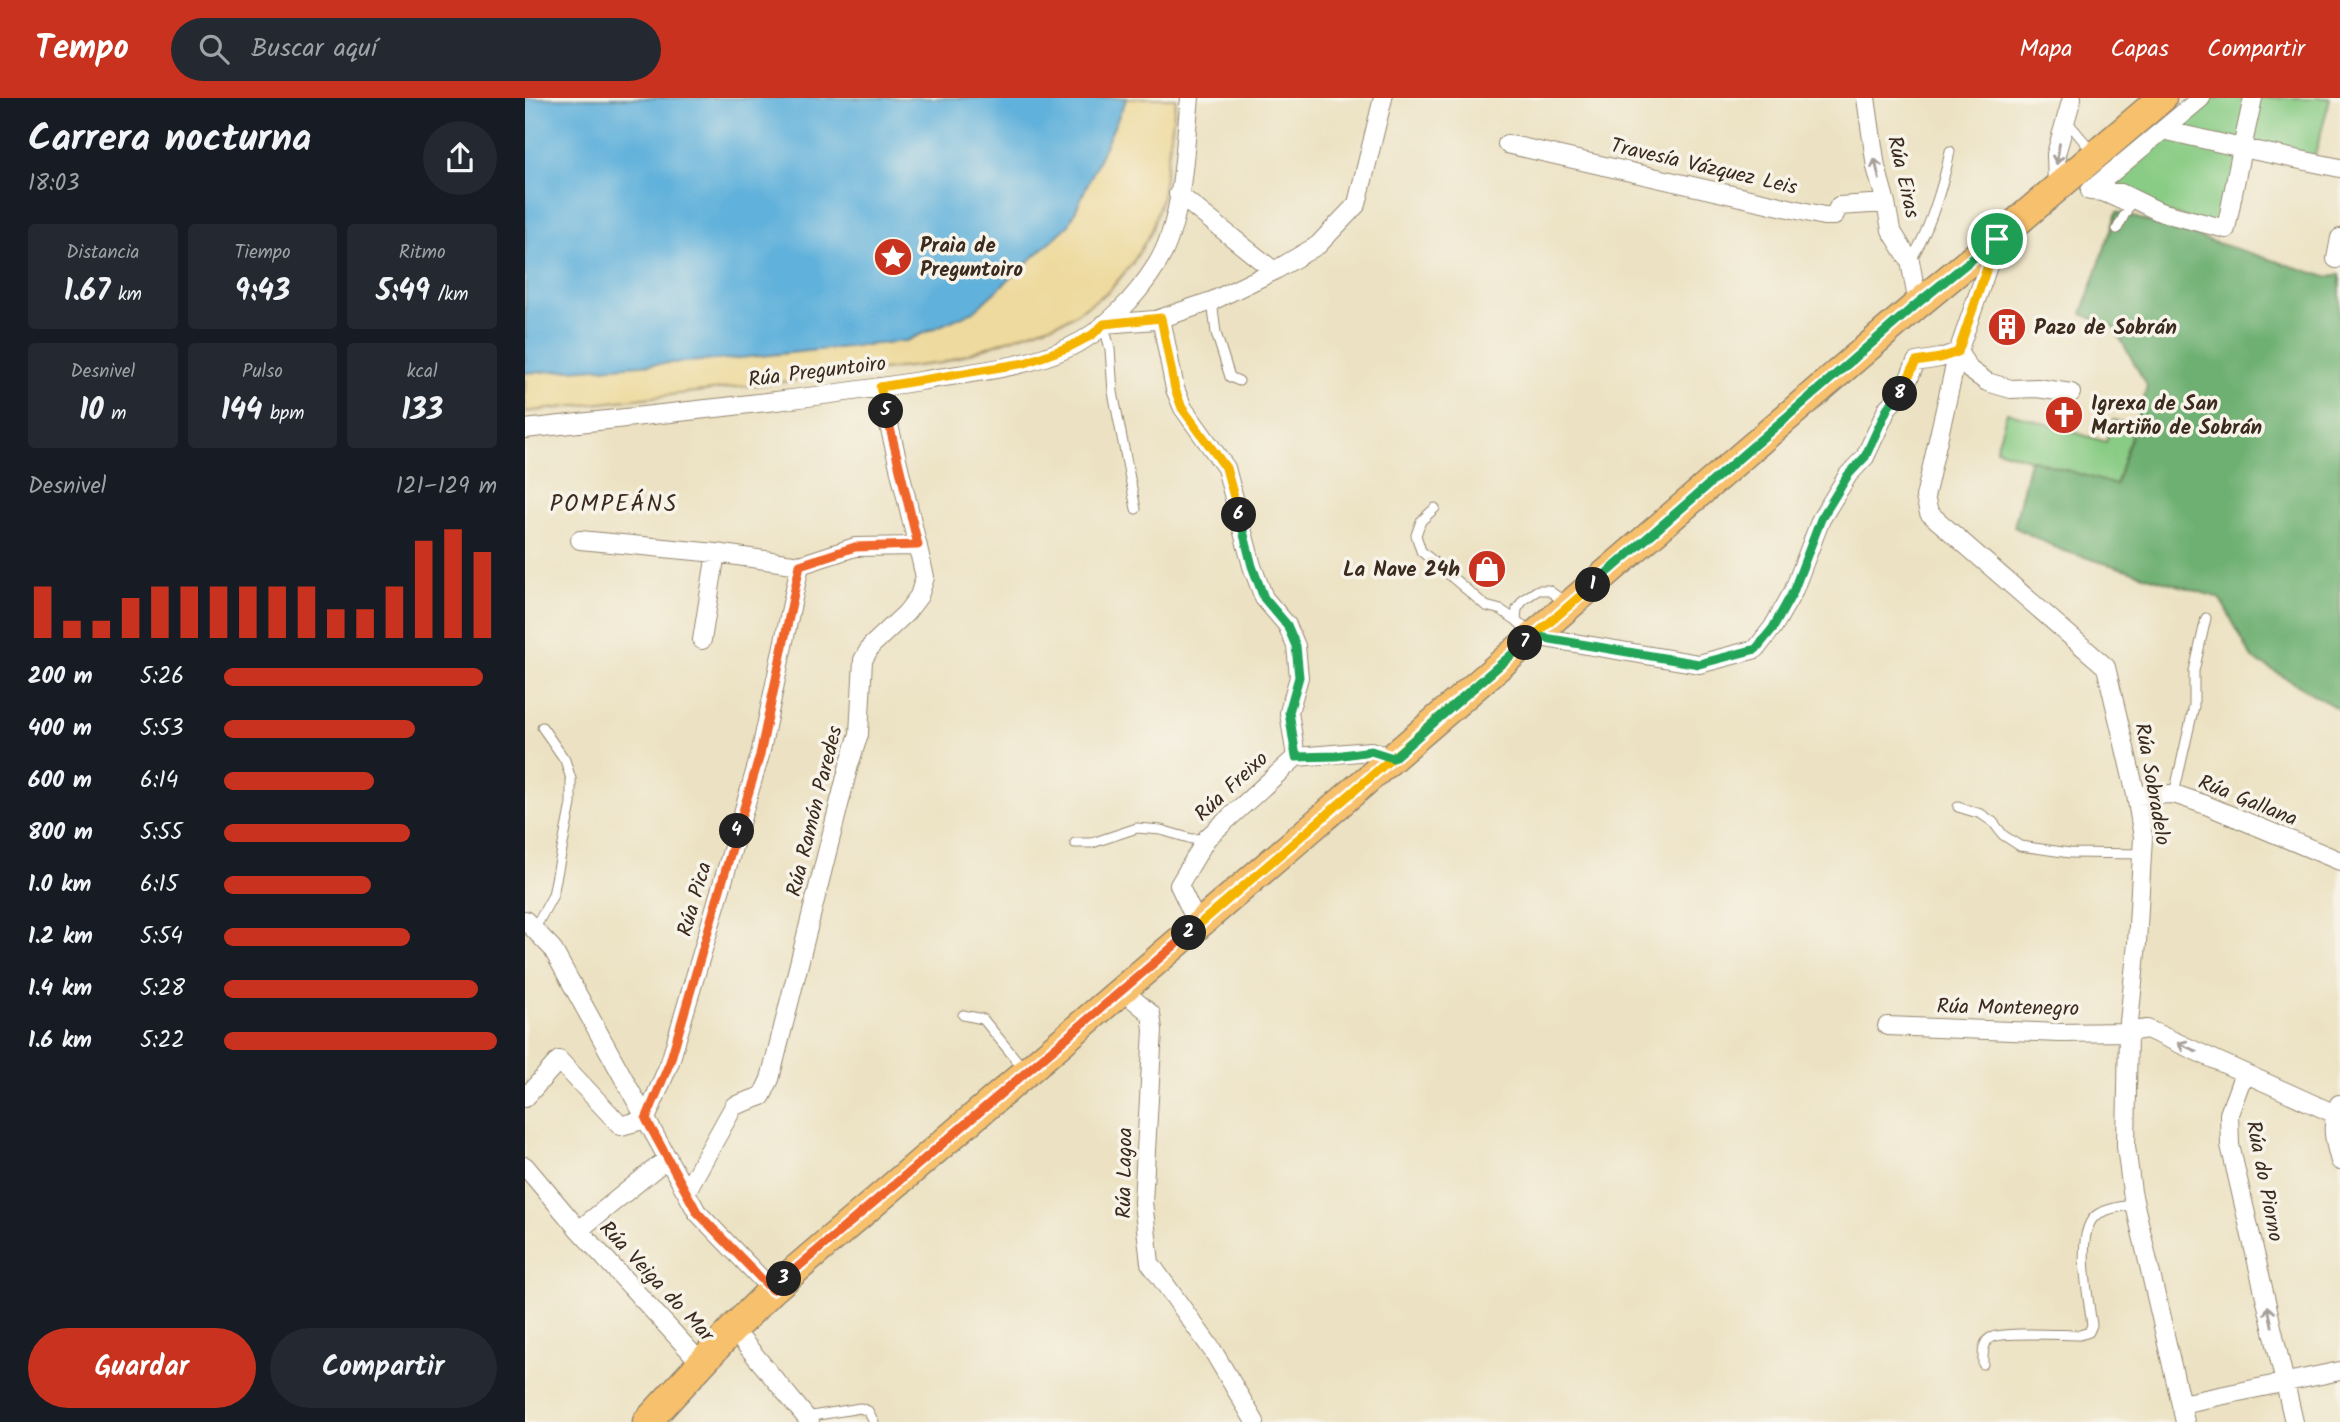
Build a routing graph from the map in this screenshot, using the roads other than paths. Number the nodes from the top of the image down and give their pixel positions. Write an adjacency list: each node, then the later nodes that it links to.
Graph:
1 (1190, 98): 16 (street, Rúa Preguntoiro)
2 (1383, 98): 23 (street, Rúa Preguntoiro)
3 (1865, 98): 17 (street, Rúa Eiras, one-way to 3)
4 (2073, 98): 8 (street)
5 (2162, 98): 13 (main road)
6 (2201, 98): 9 (street)
7 (2253, 98): 11 (street)
8 (2066, 120): 13 (lane); 15 (street, one-way to 15)
9 (2163, 130): 11 (street); 15 (street)
10 (1507, 144): 17 (street, Travesía Vázquez Leis)
11 (2242, 148): 14 (street); 15 (street)
12 (1950, 151): 22 (lane)
13 (2095, 155): 15 (main road)
14 (2340, 168)
15 (2076, 189): 18 (lane); 20 (main road)
16 (1178, 194): 23 (street); 27 (street, Rúa Preguntoiro)
17 (1886, 203): 22 (street, Rúa Eiras)
18 (2117, 229)
19 (2340, 238): 21 (street)
20 (1997, 239): 25 (main road); 28 (street, Rúa Sobradelo)
21 (2336, 258)
22 (1910, 261): 25 (street, Rúa Eiras)
23 (1274, 271): 24 (street, Rúa Preguntoiro)
24 (1212, 300): 26 (street, Rúa Preguntoiro); 29 (lane)
25 (1918, 303): 40 (main road)
26 (1161, 318): 27 (street, Rúa Preguntoiro); 43 (street, Rúa Freixo)
27 (1104, 324): 30 (street, Rúa Preguntoiro); 34 (lane)
28 (1958, 352): 31 (street); 40 (street); 46 (street, Rúa Sobradelo)
29 (1239, 381)
30 (880, 387): 32 (street, Rúa Preguntoiro); 36 (street, Rúa Ramón Paredes)
31 (2071, 393)
32 (525, 429)
33 (1435, 508): 40 (lane)
34 (1136, 509)
35 (580, 540): 37 (street)
36 (918, 545): 38 (street); 66 (street, Rúa Ramón Paredes)
37 (716, 553): 38 (street); 41 (street)
38 (800, 565): 62 (street, Rúa Pica)
39 (2206, 618): 45 (lane)
40 (1525, 628): 44 (main road)
41 (702, 640)
42 (542, 727): 53 (lane)
43 (1296, 757): 44 (street, Rúa Freixo); 48 (street, Rúa Freixo)
44 (1393, 758): 52 (main road)
45 (2174, 794): 46 (street, Rúa Gallana); 51 (street, Rúa Gallana)
46 (2136, 795): 50 (street, Rúa Sobradelo)
47 (1958, 807): 50 (lane)
48 (1207, 838): 49 (lane); 52 (street, Rúa Freixo)
49 (1075, 843)
50 (2143, 854): 57 (street, Rúa Sobradelo)
51 (2340, 861)
52 (1198, 925): 54 (main road)
53 (528, 931): 62 (street)
54 (1122, 990): 58 (main road); 79 (street, Rúa Lagoa)
55 (963, 1015): 58 (lane)
56 (1887, 1026): 57 (street, Rúa Montenegro)
57 (2128, 1032): 59 (street, one-way to 57); 67 (street, Rúa Sobradelo)
58 (1026, 1072): 69 (main road)
59 (2244, 1073): 61 (street); 74 (street, Rúa do Piorno, one-way to 59)
60 (525, 1098): 62 (street)
61 (2337, 1109): 64 (street)
62 (646, 1119): 63 (street)
63 (668, 1158): 66 (street); 68 (street, Rúa Veiga do Mar)
64 (2340, 1161)
65 (525, 1166): 68 (street, Rúa Veiga do Mar)
66 (687, 1192): 69 (street)
67 (2135, 1203): 72 (lane); 75 (street, Rúa Sobradelo)
68 (579, 1230): 71 (street, Rúa Veiga do Mar)
69 (772, 1290): 70 (main road)
70 (733, 1329): 71 (main road); 76 (street)
71 (701, 1363): 77 (main road)
72 (1983, 1364)
73 (2340, 1371): 74 (street)
74 (2285, 1382): 75 (street); 80 (street, Rúa do Piorno)
75 (2183, 1413)
76 (808, 1420): 78 (lane)
77 (647, 1422)
78 (874, 1422)
79 (1255, 1422)
80 (2294, 1422)

